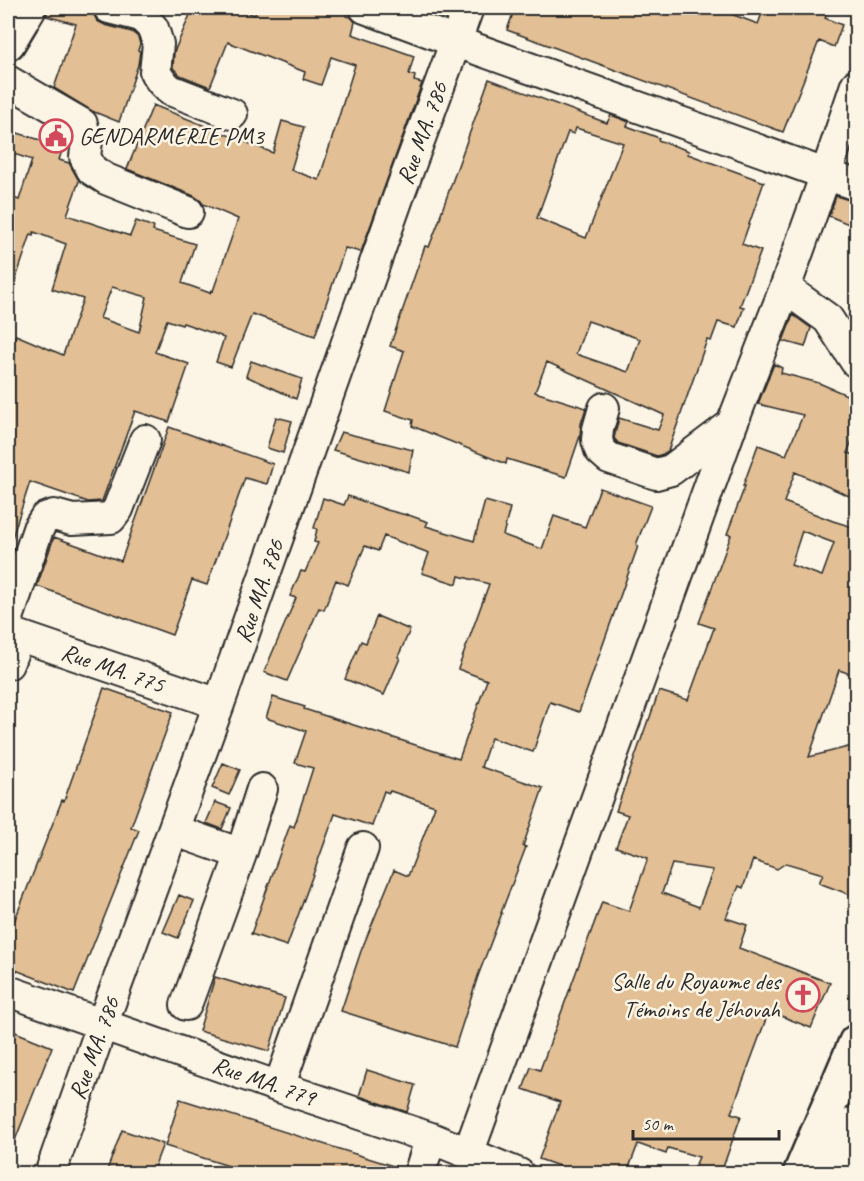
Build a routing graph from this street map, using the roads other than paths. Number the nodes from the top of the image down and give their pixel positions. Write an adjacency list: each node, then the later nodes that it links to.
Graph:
1 (29, 8): 6 (main road)
2 (109, 8): 9 (street)
3 (365, 8): 5 (street)
4 (468, 8): 5 (street, Rue MA. 786)
5 (454, 41): 10 (street); 20 (street, Rue MA. 786)
6 (8, 43)
7 (8, 81): 12 (street)
8 (856, 85): 10 (street)
9 (232, 114)
10 (826, 174): 11 (street); 13 (street)
11 (856, 185)
12 (188, 212)
13 (785, 288): 14 (street); 16 (street)
14 (856, 362)
15 (603, 408): 16 (street)
16 (732, 424): 32 (street)
17 (146, 440): 18 (street)
18 (11, 629): 19 (street); 20 (street, Rue MA. 775)
19 (8, 664)
20 (219, 704): 22 (street, Rue MA. 786)
21 (262, 789): 24 (street)
22 (173, 830): 24 (street); 27 (street, Rue MA. 786)
23 (363, 848): 29 (street)
24 (241, 854): 26 (street)
25 (8, 991): 27 (street, Rue MA. 779)
26 (186, 1005)
27 (102, 1025): 29 (street, Rue MA. 779); 33 (street, Rue MA. 786)
28 (856, 1042): 36 (main road)
29 (279, 1087): 31 (street, Rue MA. 779)
30 (856, 1123): 37 (main road)
31 (430, 1138): 32 (street, Rue MA. 779); 34 (street)
32 (468, 1154): 35 (street, Rue MA. 779)
33 (50, 1173)
34 (419, 1173)
35 (519, 1173)
36 (800, 1173)
37 (836, 1173)

